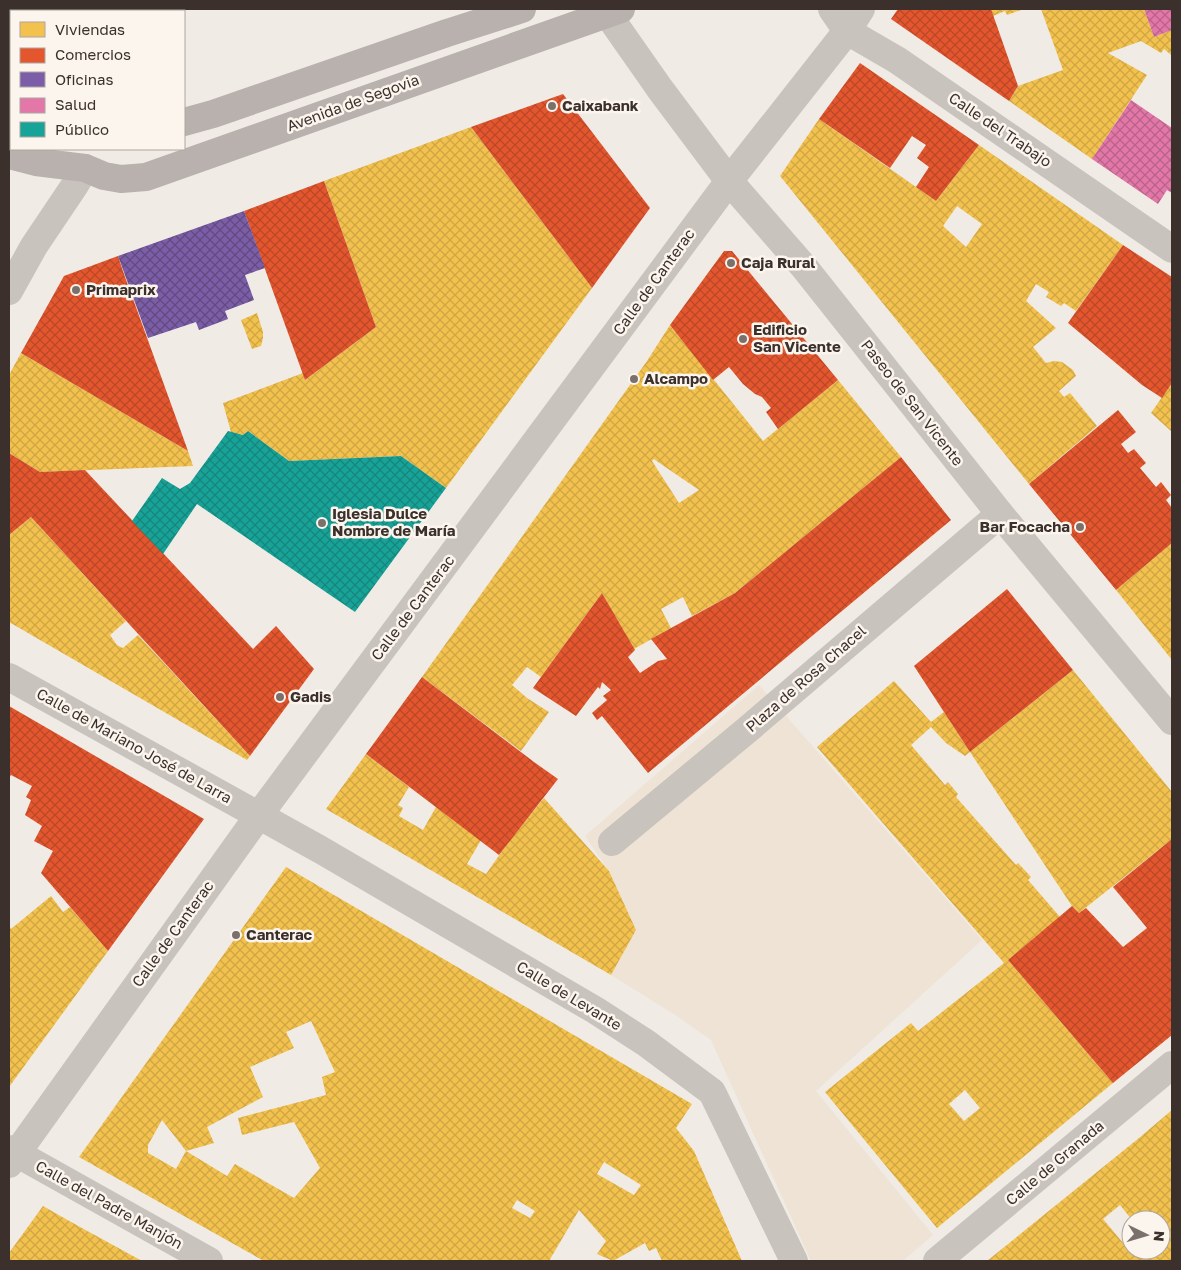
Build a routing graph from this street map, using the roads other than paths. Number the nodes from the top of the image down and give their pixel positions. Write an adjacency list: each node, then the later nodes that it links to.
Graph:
1 (522, 9): 5 (main road)
2 (832, 9): 4 (street, Calle del Trabajo)
3 (610, 10): 7 (main road, Avenida de Segovia); 8 (street, Paseo de San Vicente)
4 (854, 20): 8 (street, Calle de Canterac); 9 (street, Calle del Trabajo)
5 (185, 122)
6 (9, 155): 7 (main road, Avenida de Segovia)
7 (84, 155): 10 (street)
8 (729, 180): 11 (street, Paseo de San Vicente); 14 (street, Calle de Canterac)
9 (1172, 248)
10 (9, 291)
11 (1000, 514): 13 (street, Paseo de San Vicente); 15 (street, Plaza de Rosa Chacel)
12 (9, 677): 14 (street, Calle de Mariano José de Larra)
13 (1172, 721)
14 (259, 814): 17 (street, Calle de Canterac); 19 (street, Calle de Levante)
15 (612, 842)
16 (1172, 1065): 20 (street, Calle de Granada)
17 (11, 1156): 18 (street, Calle del Padre Manjón)
18 (209, 1261)
19 (794, 1261)
20 (937, 1261)

